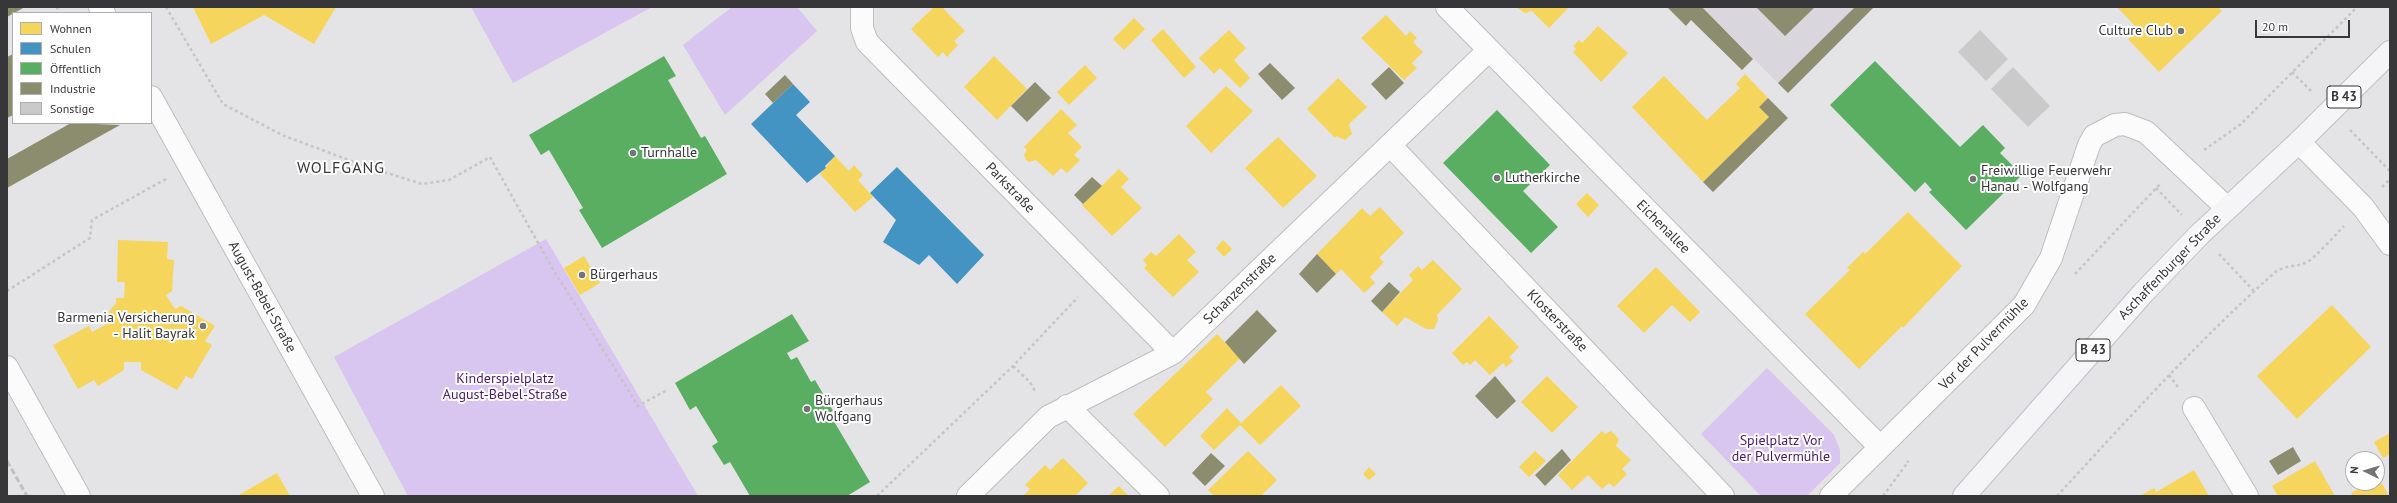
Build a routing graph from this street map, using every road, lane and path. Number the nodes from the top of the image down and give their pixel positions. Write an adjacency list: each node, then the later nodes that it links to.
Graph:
1 (60, 7): 5 (path)
2 (166, 7): 25 (path)
3 (1447, 7): 7 (street, Eichenallee)
4 (2357, 7): 12 (path)
5 (56, 9)
6 (862, 10): 18 (street, Parkstraße)
7 (1489, 50): 11 (street, Schanzenstraße); 30 (street, Eichenallee)
8 (2390, 52): 10 (main road, Aschaffenburger Straße / B 43)
9 (152, 99): 13 (street, August-Bebel-Straße)
10 (2299, 142): 15 (street); 16 (main road, Aschaffenburger Straße / B 43)
11 (1390, 145): 21 (street, Schanzenstraße); 37 (street, Klosterstraße)
12 (2182, 166): 16 (street, Vor der Pulvermühle); 30 (street, Vor der Pulvermühle)
13 (189, 167): 20 (path); 33 (street, August-Bebel-Straße)
14 (2156, 188): 19 (path)
15 (2363, 207): 17 (street); 24 (path)
16 (2227, 208): 40 (main road, Aschaffenburger Straße / B 43)
17 (2390, 244)
18 (1097, 277): 21 (street, Parkstraße); 23 (path)
19 (2071, 279)
20 (7, 291)
21 (1174, 353): 27 (street, Schanzenstraße)
22 (7, 366): 32 (street)
23 (1013, 366): 29 (path); 34 (path)
24 (2169, 375): 26 (path); 41 (path)
25 (667, 390)
26 (2180, 390)
27 (1067, 406): 29 (street, Schanzenstraße); 36 (street)
28 (2194, 408): 42 (street)
29 (1048, 417): 35 (street, Schanzenstraße)
30 (1880, 447): 38 (street, Vor der Pulvermühle)
31 (1908, 462): 39 (path)
32 (79, 496)
33 (373, 496)
34 (877, 496)
35 (968, 496)
36 (1158, 496)
37 (1723, 496)
38 (1832, 496)
39 (1884, 496)
40 (1964, 496)
41 (2057, 496)
42 (2247, 496)

